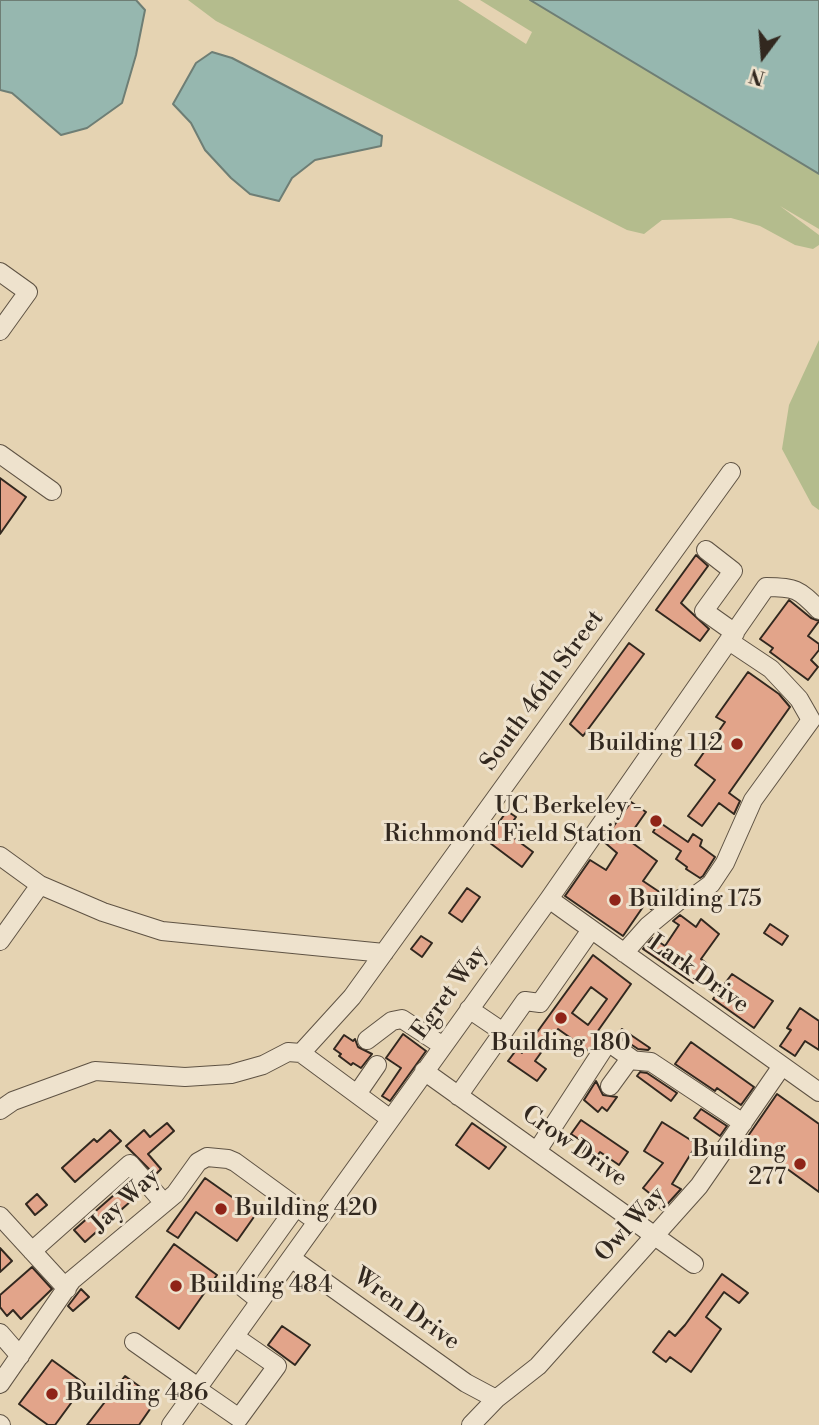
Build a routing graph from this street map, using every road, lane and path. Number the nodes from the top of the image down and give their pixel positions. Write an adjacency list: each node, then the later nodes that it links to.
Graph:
1 (0, 272): 2 (street)
2 (0, 331)
3 (0, 454): 5 (street)
4 (731, 472): 14 (street, South 46th Street)
5 (52, 491)
6 (706, 550): 8 (street)
7 (819, 610): 8 (street, Egret Way)
8 (732, 637): 11 (street, Egret Way); 15 (street)
9 (0, 856): 10 (street)
10 (40, 885): 13 (street); 14 (street)
11 (549, 899): 12 (street, Lark Drive); 16 (street, Egret Way)
12 (591, 930): 15 (street, Lark Drive); 17 (street)
13 (0, 941)
14 (384, 953): 20 (street, South 46th Street)
15 (624, 953): 23 (street, Lark Drive)
16 (469, 1009): 17 (street); 19 (street, Egret Way)
17 (503, 1032): 28 (street)
18 (367, 1040): 19 (street)
19 (443, 1046): 24 (street, Egret Way)
20 (301, 1053): 27 (street); 29 (street)
21 (632, 1059): 25 (street); 31 (street); 32 (street)
22 (377, 1065): 27 (street)
23 (782, 1066): 26 (street, Lark Drive); 31 (street, Owl Way)
24 (424, 1071): 28 (street, Crow Drive); 30 (street, Egret Way)
25 (610, 1086)
26 (819, 1092)
27 (356, 1094): 30 (street)
28 (458, 1096): 32 (street, Crow Drive)
29 (0, 1110)
30 (389, 1118): 36 (street, Egret Way)
31 (743, 1123): 37 (street, Owl Way)
32 (537, 1152): 37 (street, Crow Drive)
33 (164, 1203): 34 (street, Jay Way); 38 (street); 41 (street, Jay Way)
34 (296, 1207): 36 (street, Jay Way); 42 (street)
35 (1, 1218): 38 (street)
36 (316, 1222): 39 (street, Egret Way)
37 (655, 1235): 40 (street, Crow Drive); 49 (street, Owl Way)
38 (32, 1251): 41 (street)
39 (290, 1258): 42 (street, Egret Way); 49 (street, Wren Drive)
40 (694, 1264)
41 (67, 1289): 46 (street, Jay Way)
42 (260, 1301): 44 (street, Egret Way)
43 (0, 1333): 46 (street)
44 (235, 1336): 48 (street, Egret Way); 48 (street)
45 (134, 1342): 48 (street)
46 (20, 1356): 47 (street, Jay Way)
47 (0, 1384)
48 (197, 1388): 50 (street, Egret Way)
49 (496, 1399): 51 (street, Owl Way)
50 (171, 1425)
51 (471, 1425)

